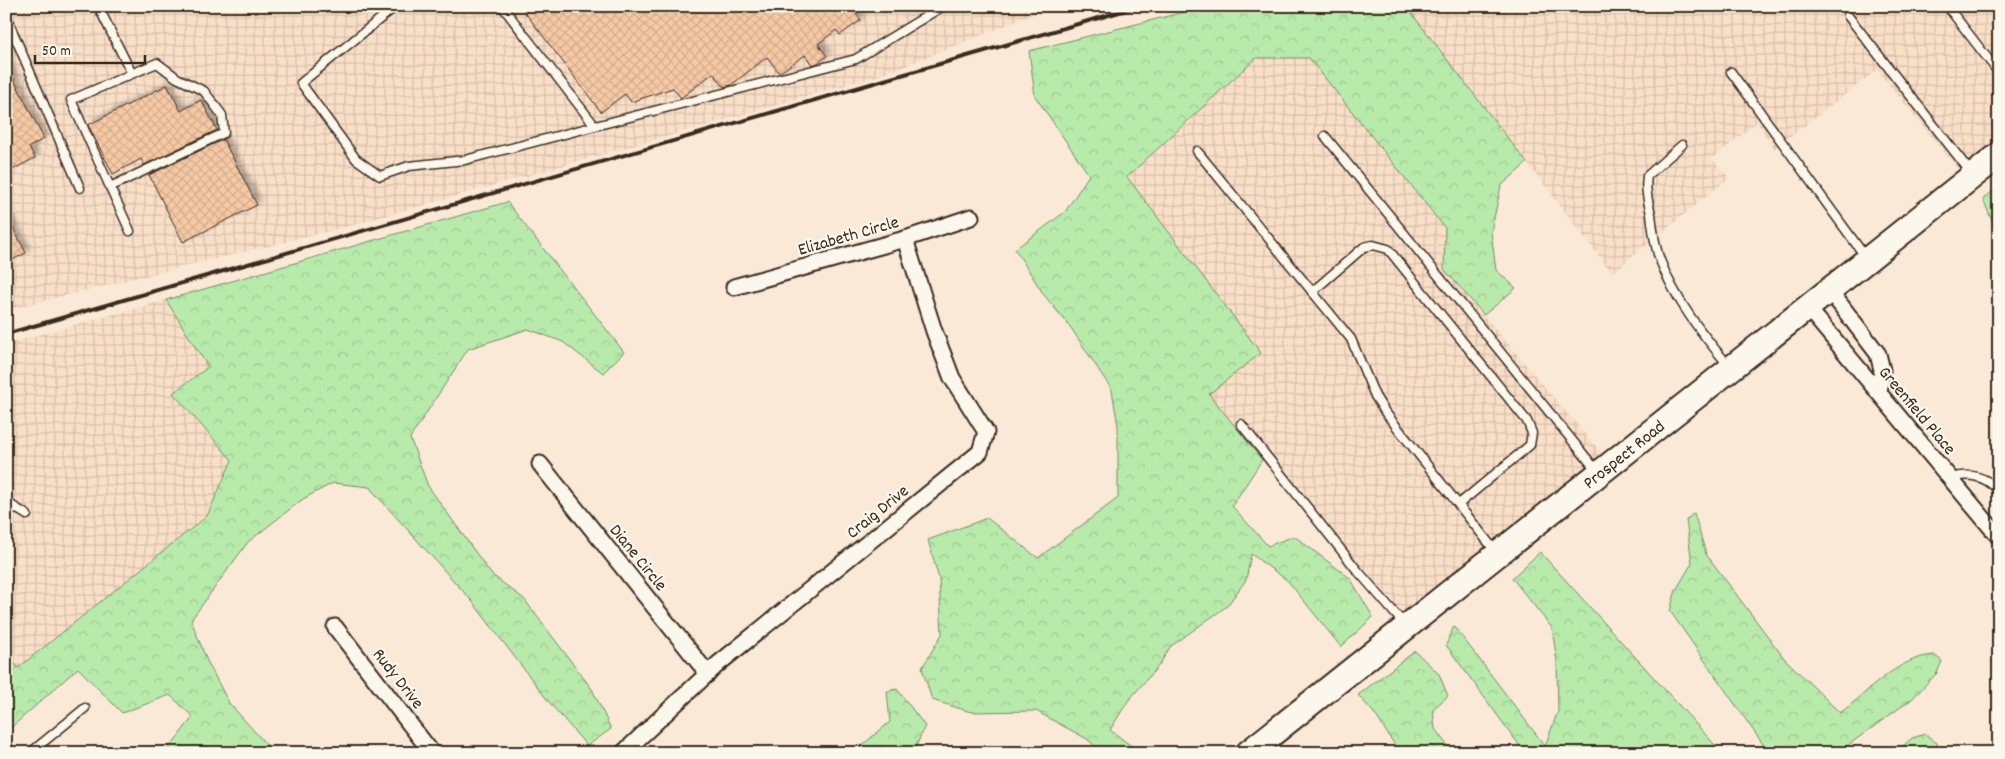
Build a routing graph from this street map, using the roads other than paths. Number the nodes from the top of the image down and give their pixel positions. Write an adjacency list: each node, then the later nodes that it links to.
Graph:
1 (98, 6): 8 (lane)
2 (396, 6): 11 (lane)
3 (502, 6): 11 (lane)
4 (943, 6): 11 (lane)
5 (1947, 6): 10 (lane)
6 (6, 16): 18 (lane)
7 (1848, 16): 16 (lane)
8 (130, 72): 17 (lane); 17 (lane)
9 (1731, 72): 22 (lane)
10 (1999, 73)
11 (594, 126)
12 (1325, 136): 31 (lane)
13 (1682, 145): 27 (lane)
14 (1197, 151): 25 (lane)
15 (1999, 155): 16 (main road, Prospect Road)
16 (1973, 175): 22 (main road, Prospect Road)
17 (110, 187): 20 (lane)
18 (80, 188)
19 (971, 217): 21 (street, Elizabeth Circle)
20 (130, 231)
21 (905, 239): 23 (street, Elizabeth Circle); 41 (street, Craig Drive)
22 (1868, 260): 24 (main road, Prospect Road)
23 (734, 287)
24 (1830, 290): 26 (main road, Prospect Road); 28 (street)
25 (1312, 292): 35 (lane); 35 (lane)
26 (1808, 308): 27 (main road, Prospect Road); 28 (street, Greenfield Place)
27 (1730, 368): 31 (main road, Prospect Road)
28 (1879, 393): 32 (street, Greenfield Place)
29 (1241, 424): 39 (lane)
30 (540, 464): 41 (street, Diane Circle)
31 (1598, 473): 38 (main road, Prospect Road)
32 (1950, 478): 33 (lane); 37 (street, Greenfield Place)
33 (1999, 491)
34 (6, 502): 36 (lane)
35 (1459, 504): 38 (lane)
36 (27, 515)
37 (1999, 537)
38 (1498, 553): 39 (main road, Prospect Road)
39 (1406, 626): 46 (main road, Prospect Road)
40 (335, 627): 44 (street, Rudy Drive)
41 (708, 674): 45 (street, Craig Drive)
42 (85, 708): 43 (lane)
43 (30, 753)
44 (432, 753)
45 (623, 753)
46 (1248, 753)

